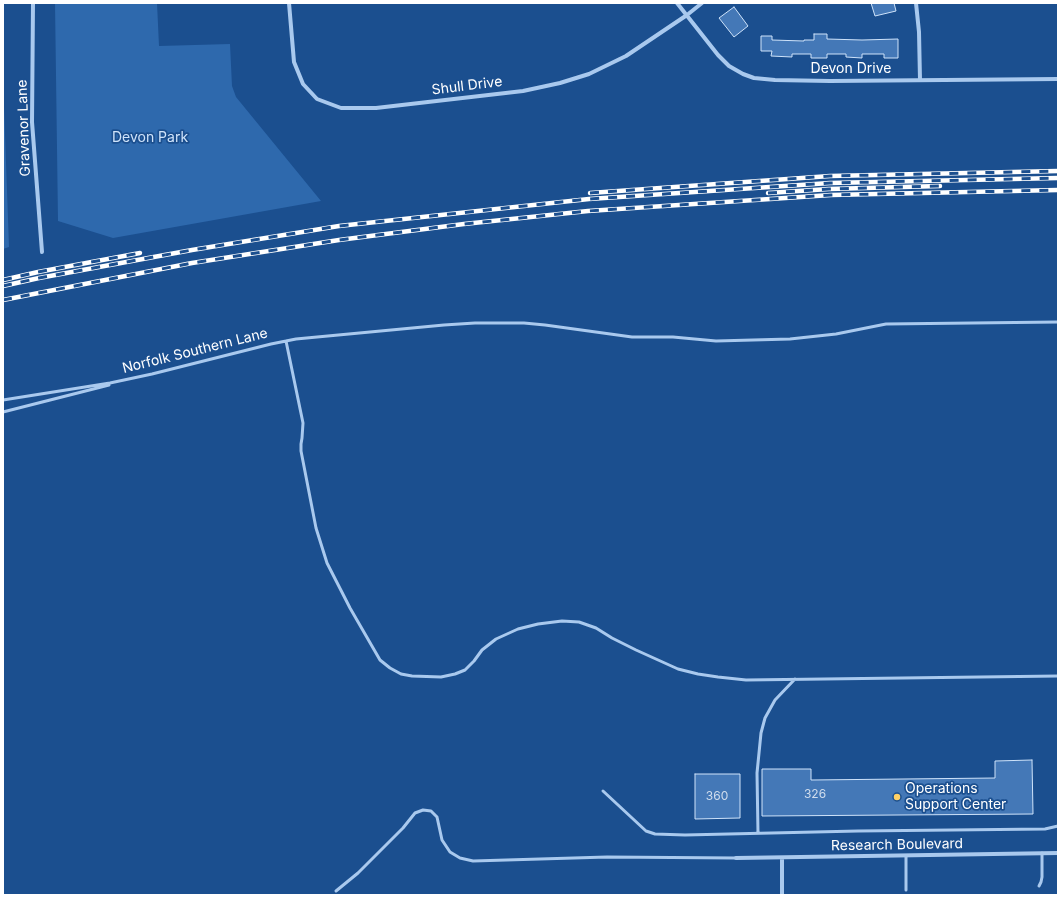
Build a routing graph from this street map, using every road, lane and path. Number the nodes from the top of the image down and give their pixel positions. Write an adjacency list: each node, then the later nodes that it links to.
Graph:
1 (33, 3): 9 (street, Gravenor Lane)
2 (288, 3): 6 (street, Shull Drive)
3 (677, 3): 6 (street, Devon Drive)
4 (702, 3): 6 (street, Shull Drive)
5 (916, 3): 8 (street)
6 (687, 15): 8 (street, Devon Drive)
7 (1058, 79): 8 (street, Devon Drive)
8 (920, 80)
9 (42, 252)
10 (1058, 322): 11 (lane, Norfolk Southern Lane)
11 (286, 341): 12 (lane, Norfolk Southern Lane); 16 (lane)
12 (152, 374): 13 (lane, Norfolk Southern Lane); 14 (lane)
13 (3, 400)
14 (3, 412)
15 (1058, 676): 16 (lane)
16 (795, 679): 19 (lane)
17 (603, 791): 19 (lane)
18 (1058, 826): 19 (lane)
19 (758, 833)
20 (1042, 853): 21 (street, Research Boulevard); 22 (street, Research Boulevard); 25 (lane)
21 (1058, 853)
22 (906, 856): 24 (street, Research Boulevard); 26 (lane)
23 (736, 858): 24 (street, Research Boulevard); 27 (lane)
24 (782, 858): 28 (street)
25 (1039, 886)
26 (906, 890)
27 (336, 891)
28 (782, 895)

